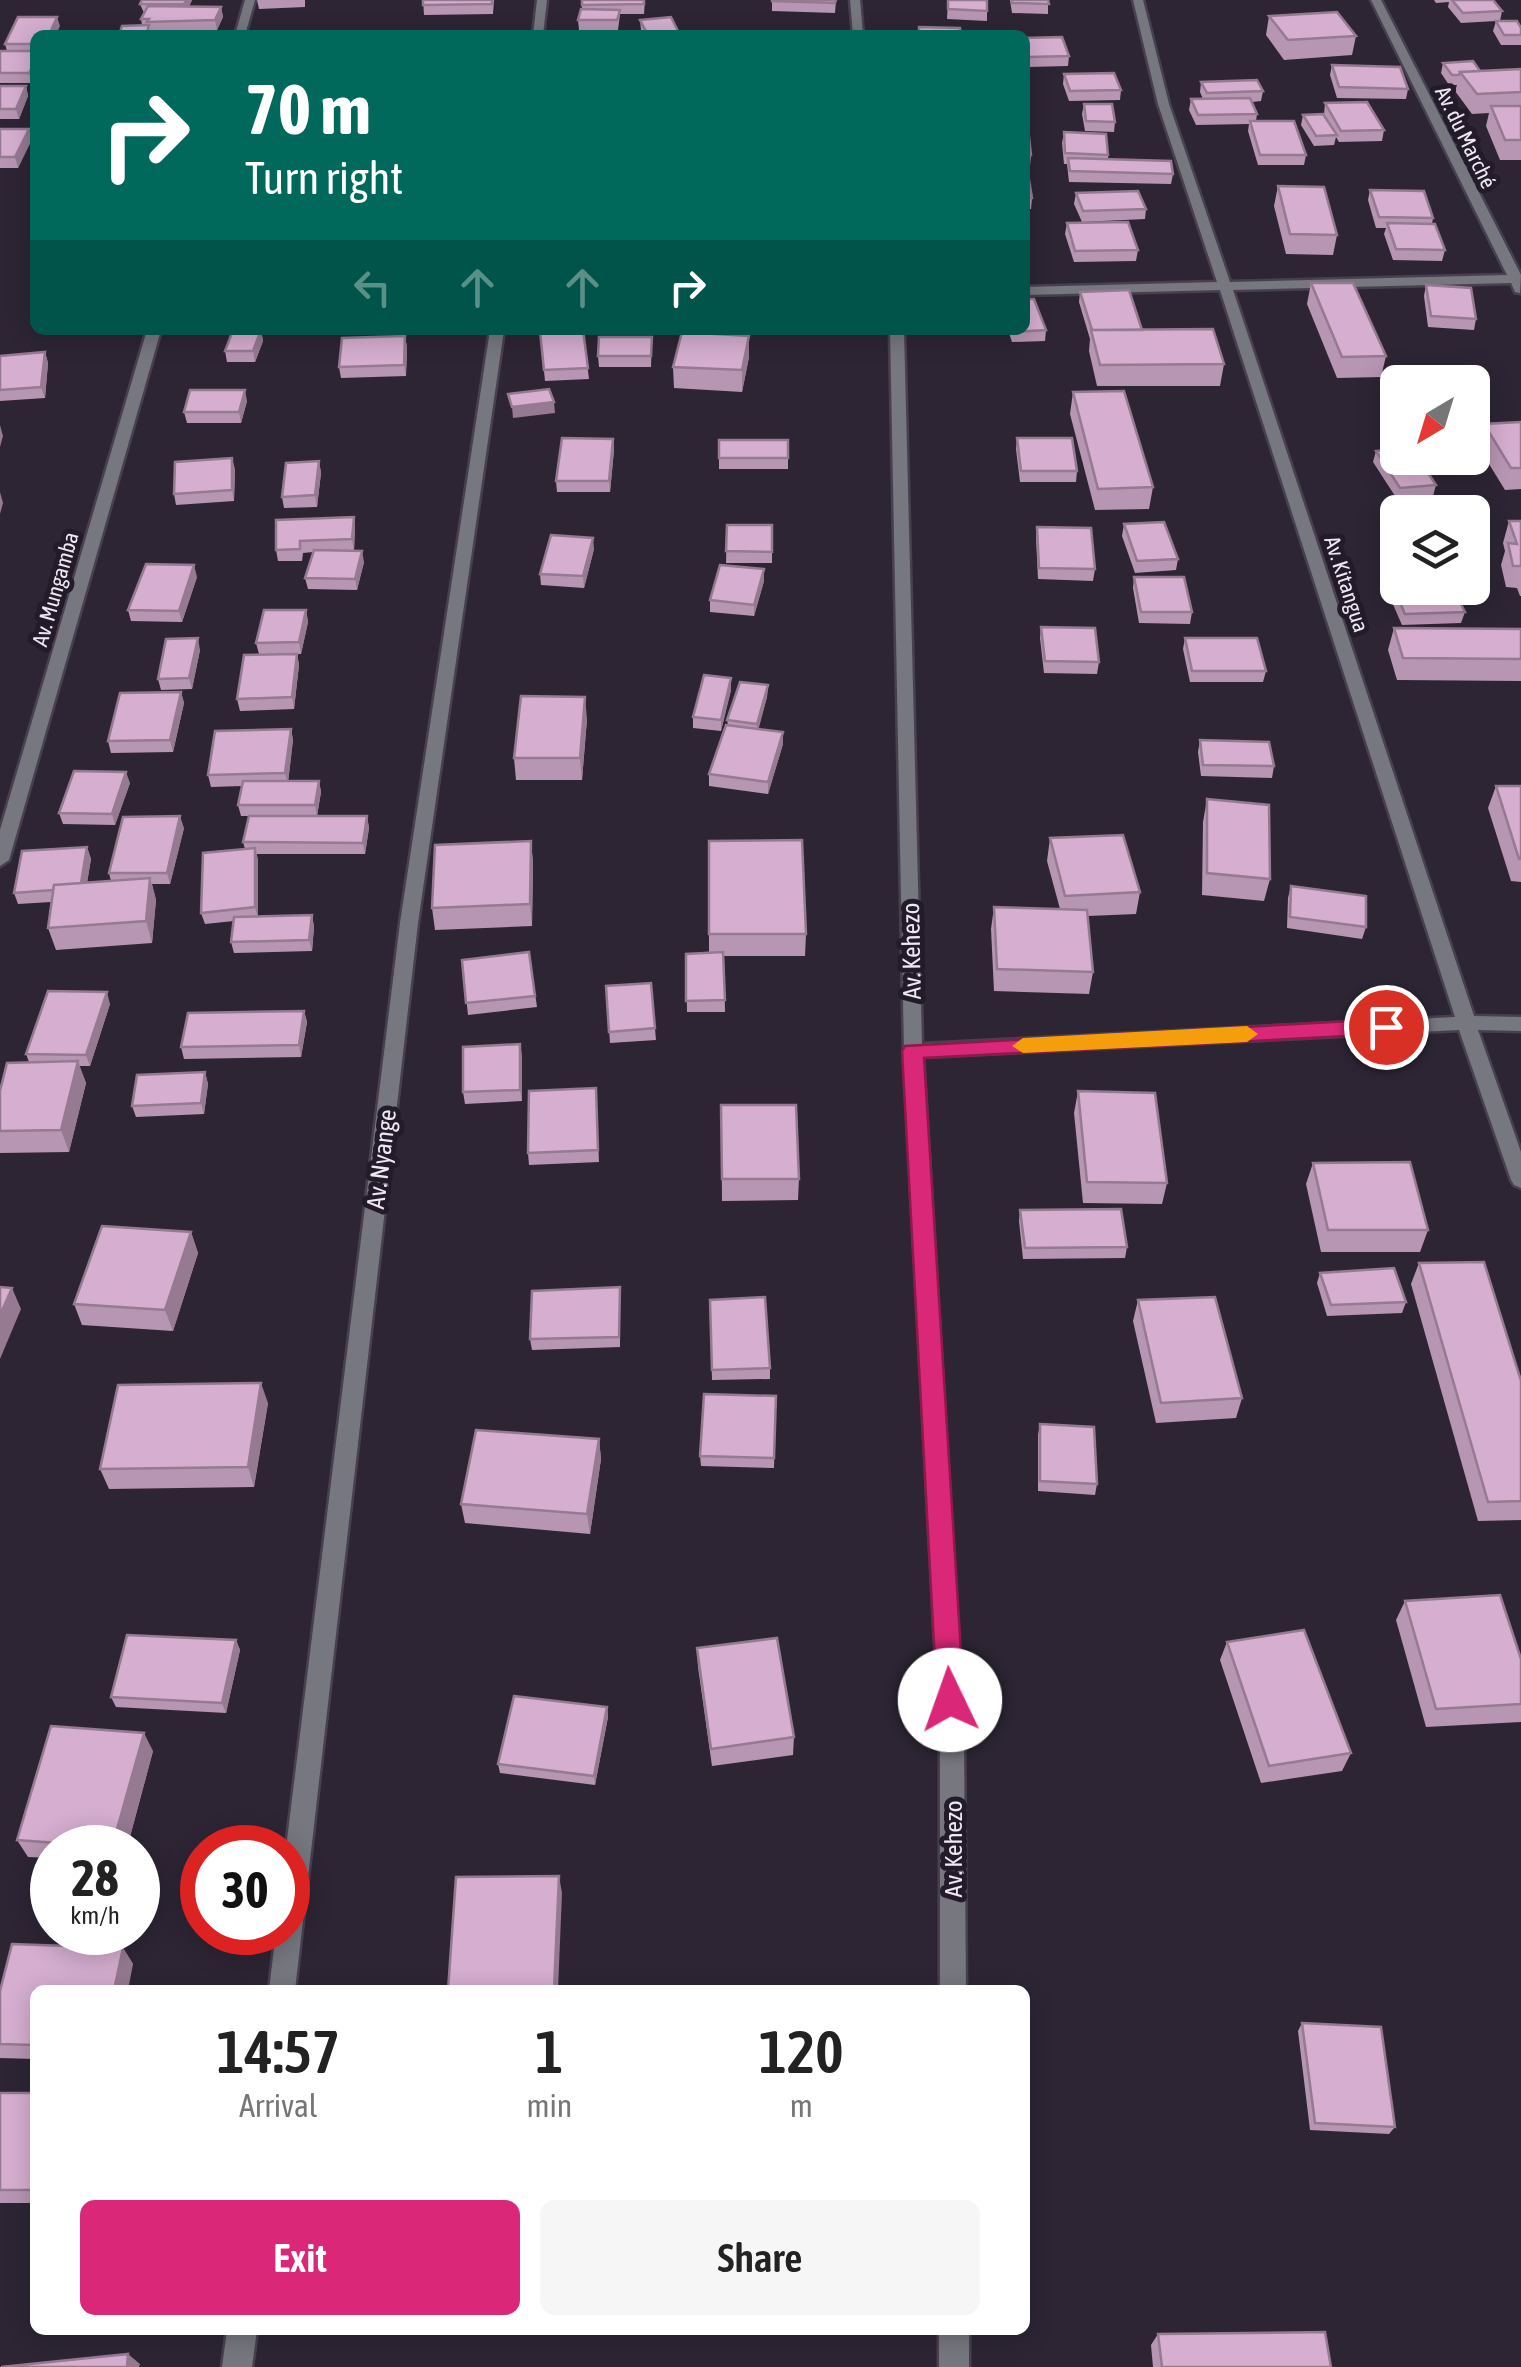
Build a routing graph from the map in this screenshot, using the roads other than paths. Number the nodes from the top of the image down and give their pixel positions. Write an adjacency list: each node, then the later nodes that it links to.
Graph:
1 (250, 0): 6 (street)
2 (542, 0): 7 (street)
3 (855, 0): 8 (street)
4 (1138, 0): 10 (street, Av. Kitangua)
5 (1376, 0): 9 (street, Av. du Marché)
6 (241, 30)
7 (539, 30)
8 (858, 30)
9 (1519, 283): 10 (street)
10 (1227, 284): 11 (street); 16 (street, Av. Kitangua)
11 (1030, 290)
12 (153, 335): 15 (street, Av. Mungamba)
13 (496, 335): 20 (street, Av. Nyange)
14 (897, 335): 18 (street, Av. Kehezo)
15 (0, 860)
16 (1465, 1023): 17 (street); 18 (street); 19 (street, Av. Kitangua)
17 (1521, 1024)
18 (913, 1051): 21 (street, Av. Kehezo)
19 (1521, 1180)
20 (283, 1985)
21 (953, 1985)
22 (241, 2335): 24 (street)
23 (954, 2335): 25 (street)
24 (238, 2367)
25 (954, 2367)

